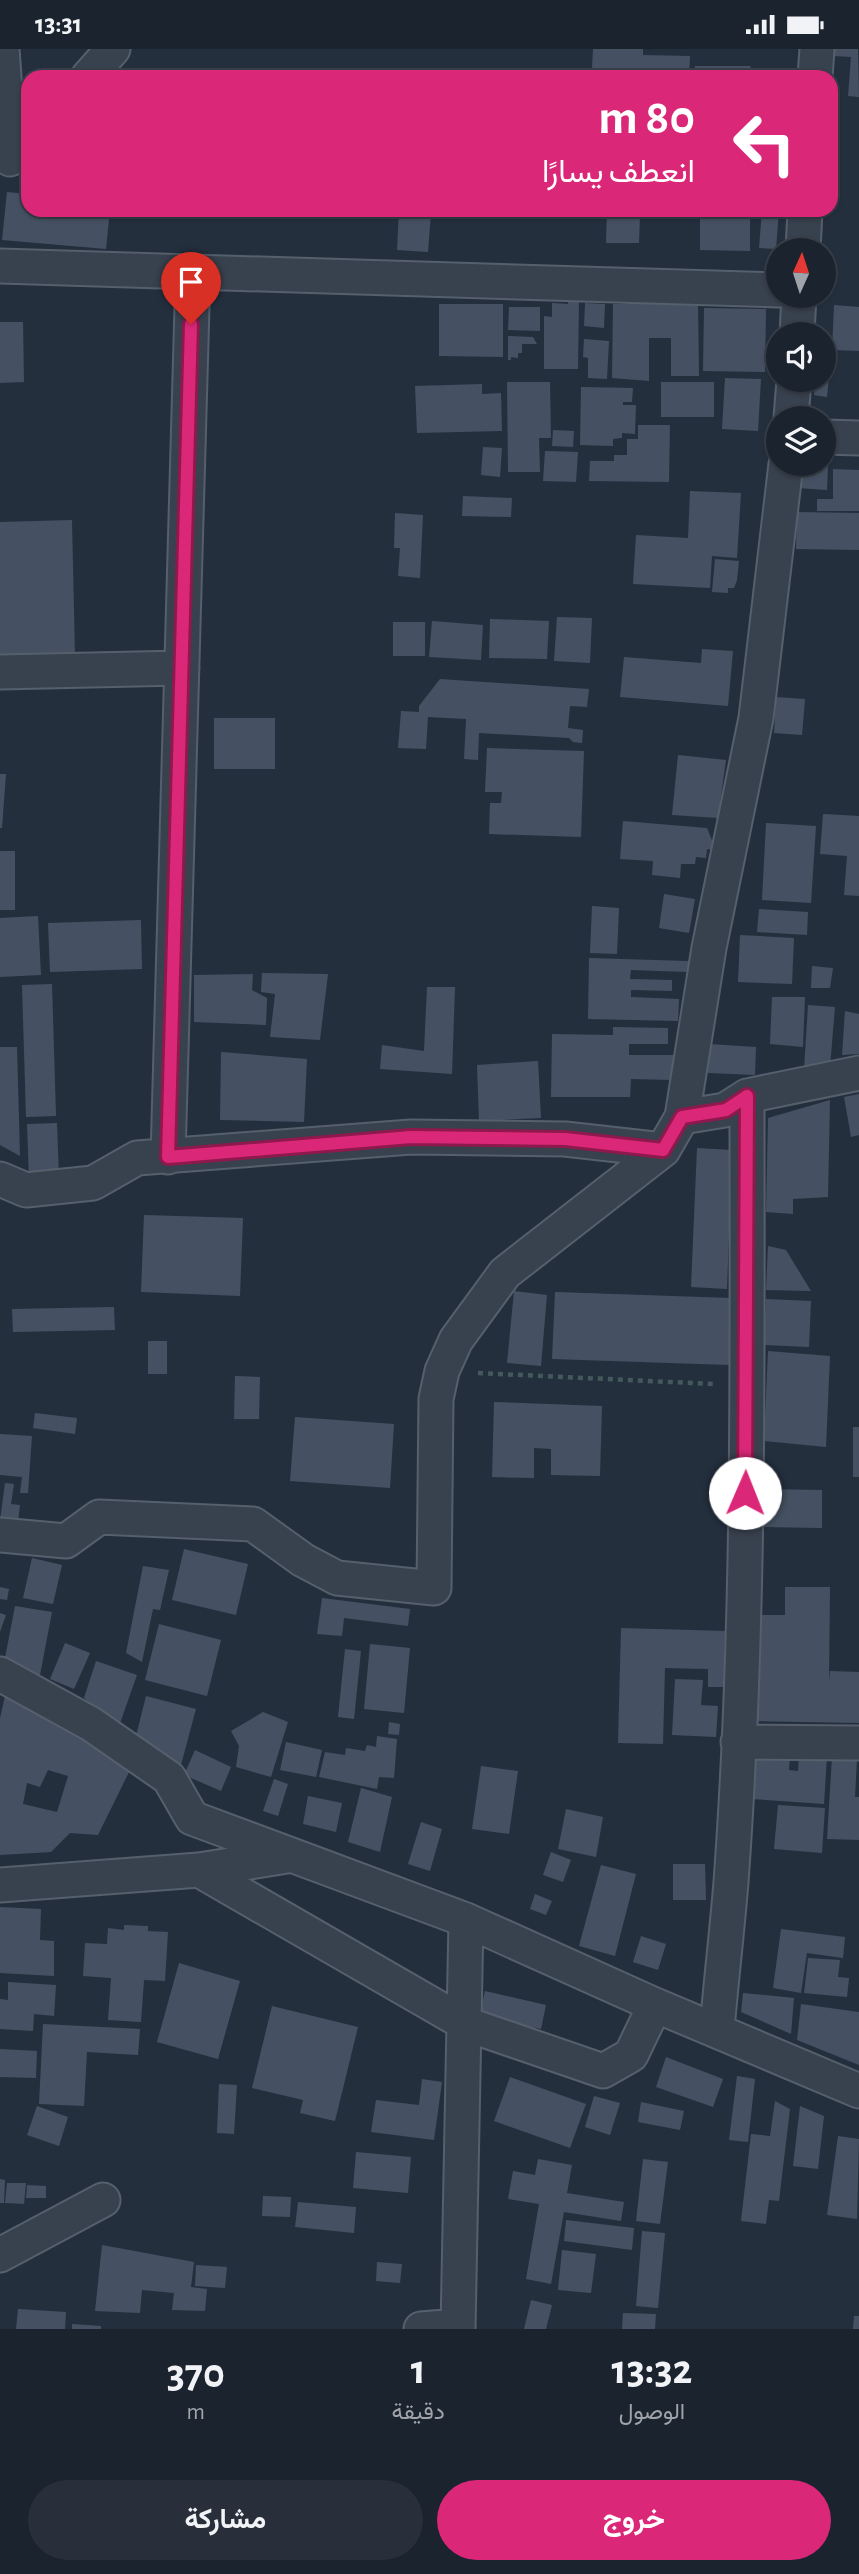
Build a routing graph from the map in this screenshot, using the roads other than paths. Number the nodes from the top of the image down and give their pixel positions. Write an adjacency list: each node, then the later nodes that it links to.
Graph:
1 (2, 49): 6 (street)
2 (113, 49): 4 (street)
3 (817, 49): 5 (street)
4 (94, 70)
5 (816, 70)
6 (13, 160)
7 (805, 217): 8 (street)
8 (804, 238)
9 (0, 266): 10 (street)
10 (193, 271): 11 (street); 15 (street)
11 (766, 290)
12 (836, 437): 13 (street)
13 (859, 438)
14 (785, 476): 19 (street)
15 (181, 668): 16 (street); 21 (street)
16 (0, 672)
17 (859, 1073): 18 (street)
18 (747, 1096): 19 (street); 25 (street)
19 (682, 1117): 20 (street)
20 (663, 1150): 21 (street); 23 (street)
21 (168, 1157): 22 (street)
22 (0, 1179)
23 (0, 1535)
24 (0, 1674): 27 (street)
25 (738, 1742): 26 (street); 33 (street)
26 (859, 1743)
27 (289, 1855): 28 (street); 30 (street)
28 (199, 1870): 29 (street); 32 (street)
29 (0, 1885)
30 (466, 1920): 31 (street); 32 (street)
31 (655, 2005): 32 (street); 33 (street)
32 (466, 2024): 37 (street)
33 (717, 2030): 34 (street)
34 (859, 2091)
35 (103, 2200): 36 (street)
36 (0, 2255)
37 (457, 2327): 38 (street)
38 (421, 2329)

